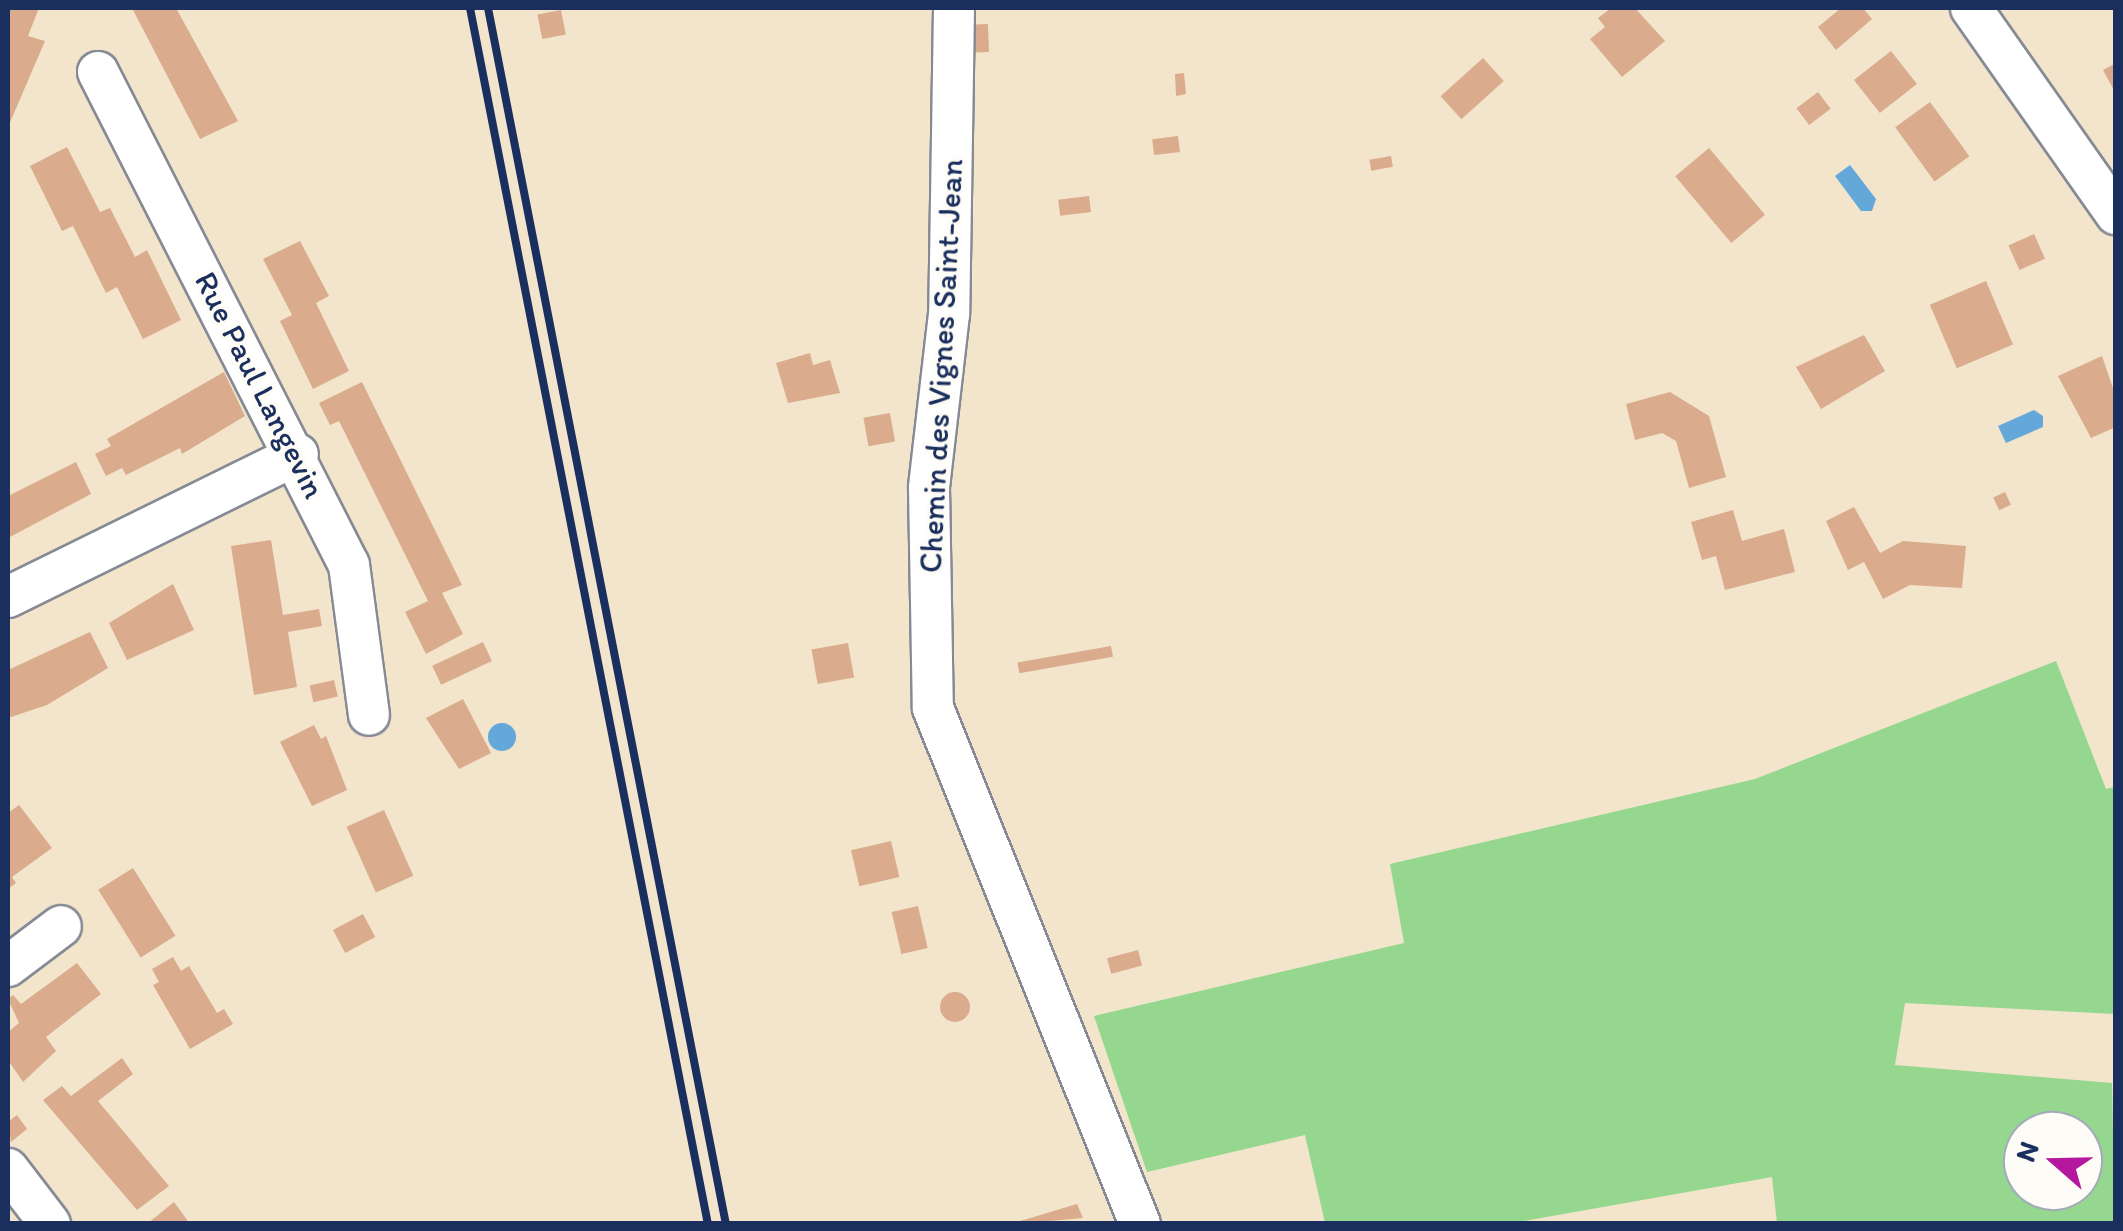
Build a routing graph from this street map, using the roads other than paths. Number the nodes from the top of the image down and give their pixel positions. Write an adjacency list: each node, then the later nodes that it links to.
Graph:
1 (954, 8): 12 (street, Chemin des Vignes Saint-Jean)
2 (1971, 8): 4 (street)
3 (98, 72): 5 (street, Rue Paul Langevin)
4 (2116, 214)
5 (298, 454): 6 (street); 7 (street, Rue Paul Langevin)
6 (8, 597)
7 (369, 716)
8 (61, 926): 9 (street)
9 (8, 966)
10 (8, 1169): 11 (street)
11 (50, 1224)
12 (1140, 1224)

